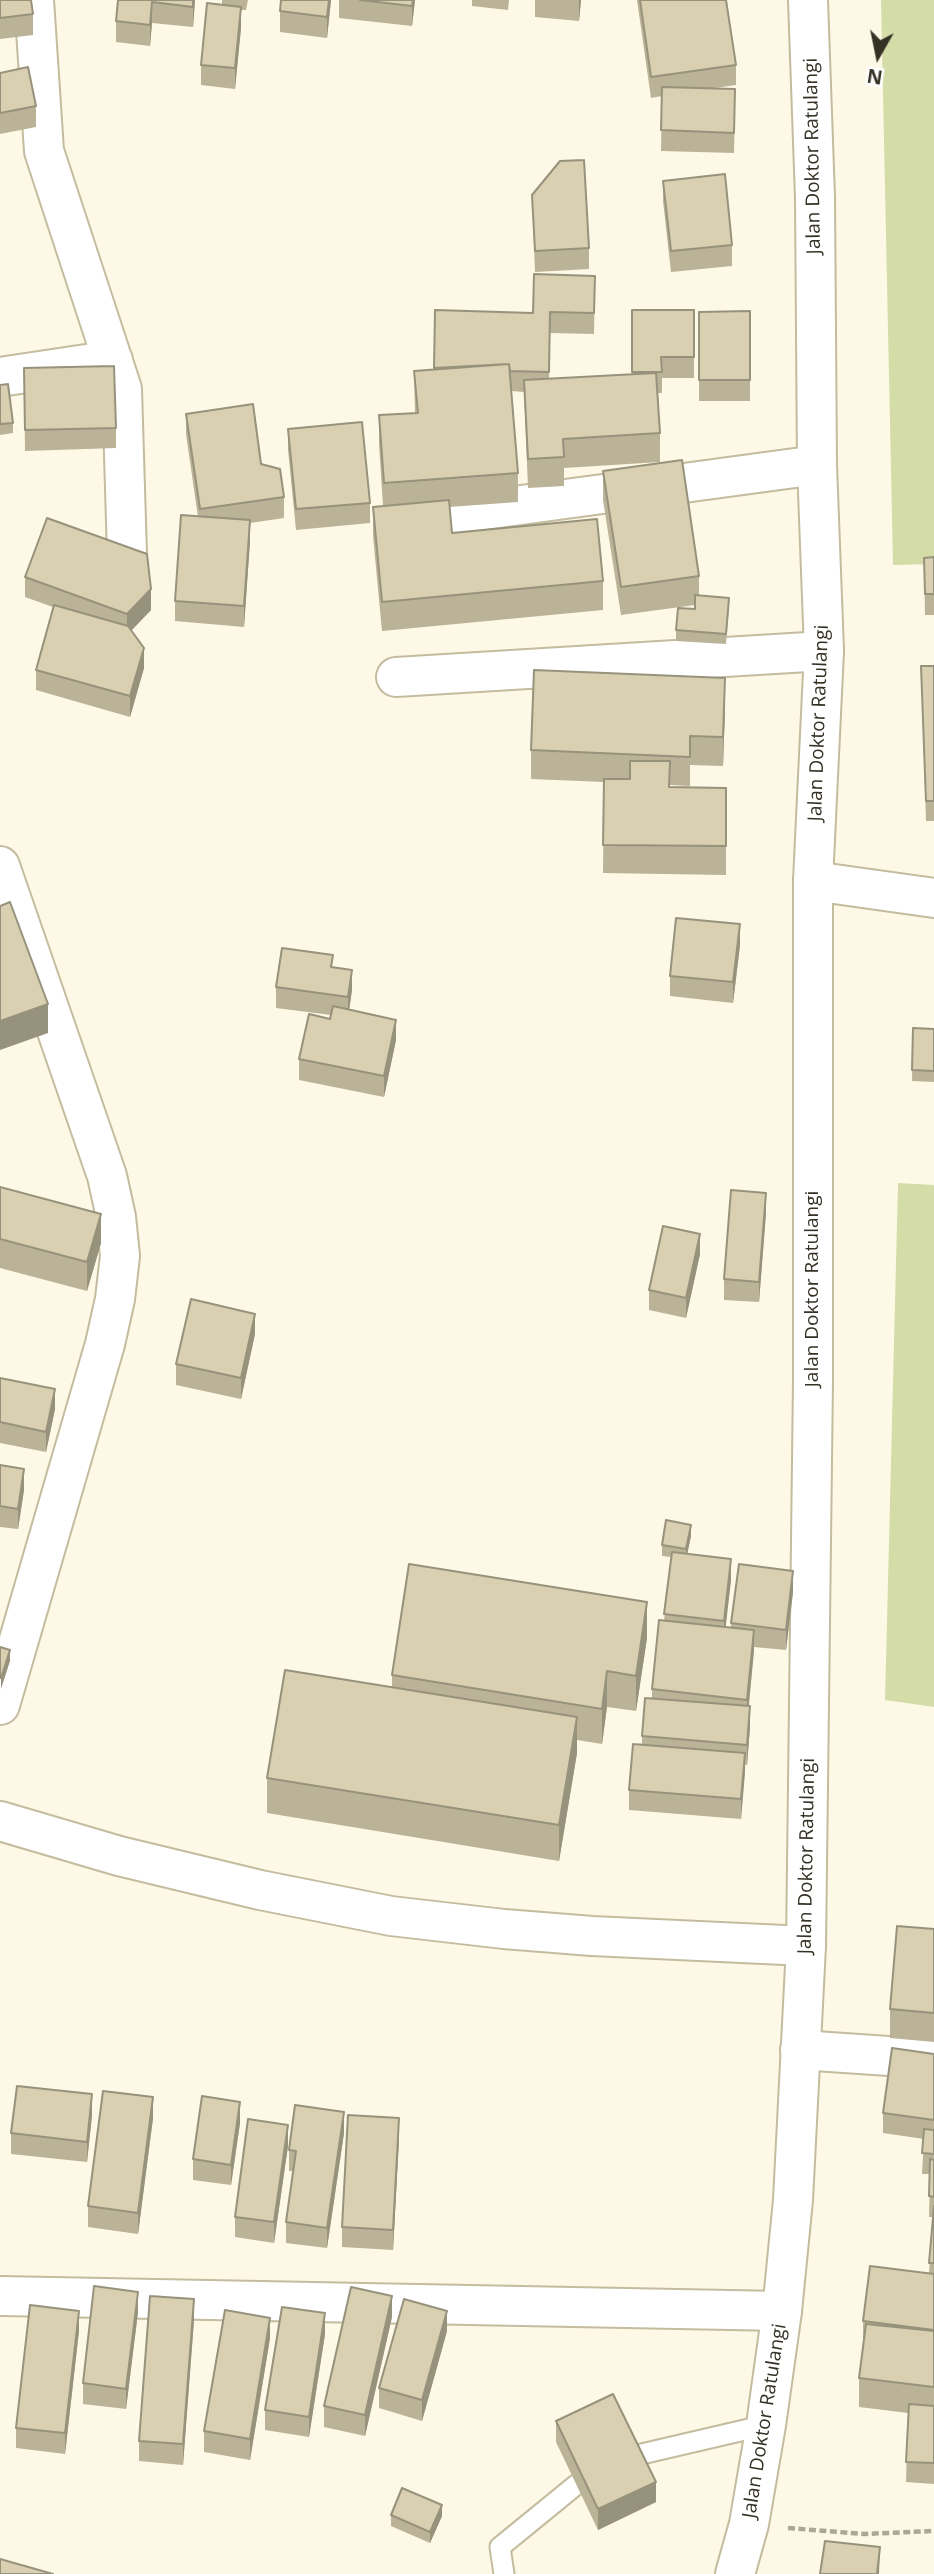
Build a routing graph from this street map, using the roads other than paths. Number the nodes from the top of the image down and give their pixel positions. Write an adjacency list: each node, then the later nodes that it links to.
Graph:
1 (34, 0): 3 (main road)
2 (808, 0): 5 (main road, Jalan Doktor Ratulangi)
3 (113, 360): 4 (main road); 7 (main road)
4 (0, 377)
5 (817, 465): 6 (main road); 8 (main road, Jalan Doktor Ratulangi)
6 (425, 518)
7 (127, 555)
8 (824, 650): 9 (main road); 11 (main road, Jalan Doktor Ratulangi)
9 (396, 677)
10 (0, 866): 13 (main road)
11 (813, 881): 12 (main road); 15 (main road, Jalan Doktor Ratulangi)
12 (934, 898)
13 (0, 1705)
14 (0, 1821): 15 (main road)
15 (806, 1946): 16 (main road, Jalan Doktor Ratulangi)
16 (800, 2050): 17 (main road); 19 (main road, Jalan Doktor Ratulangi)
17 (934, 2059)
18 (0, 2297): 19 (main road)
19 (782, 2311): 20 (main road, Jalan Doktor Ratulangi)
20 (766, 2425): 21 (lane); 24 (main road, Jalan Doktor Ratulangi)
21 (633, 2456)
22 (576, 2485): 23 (lane)
23 (504, 2574)
24 (735, 2574)

